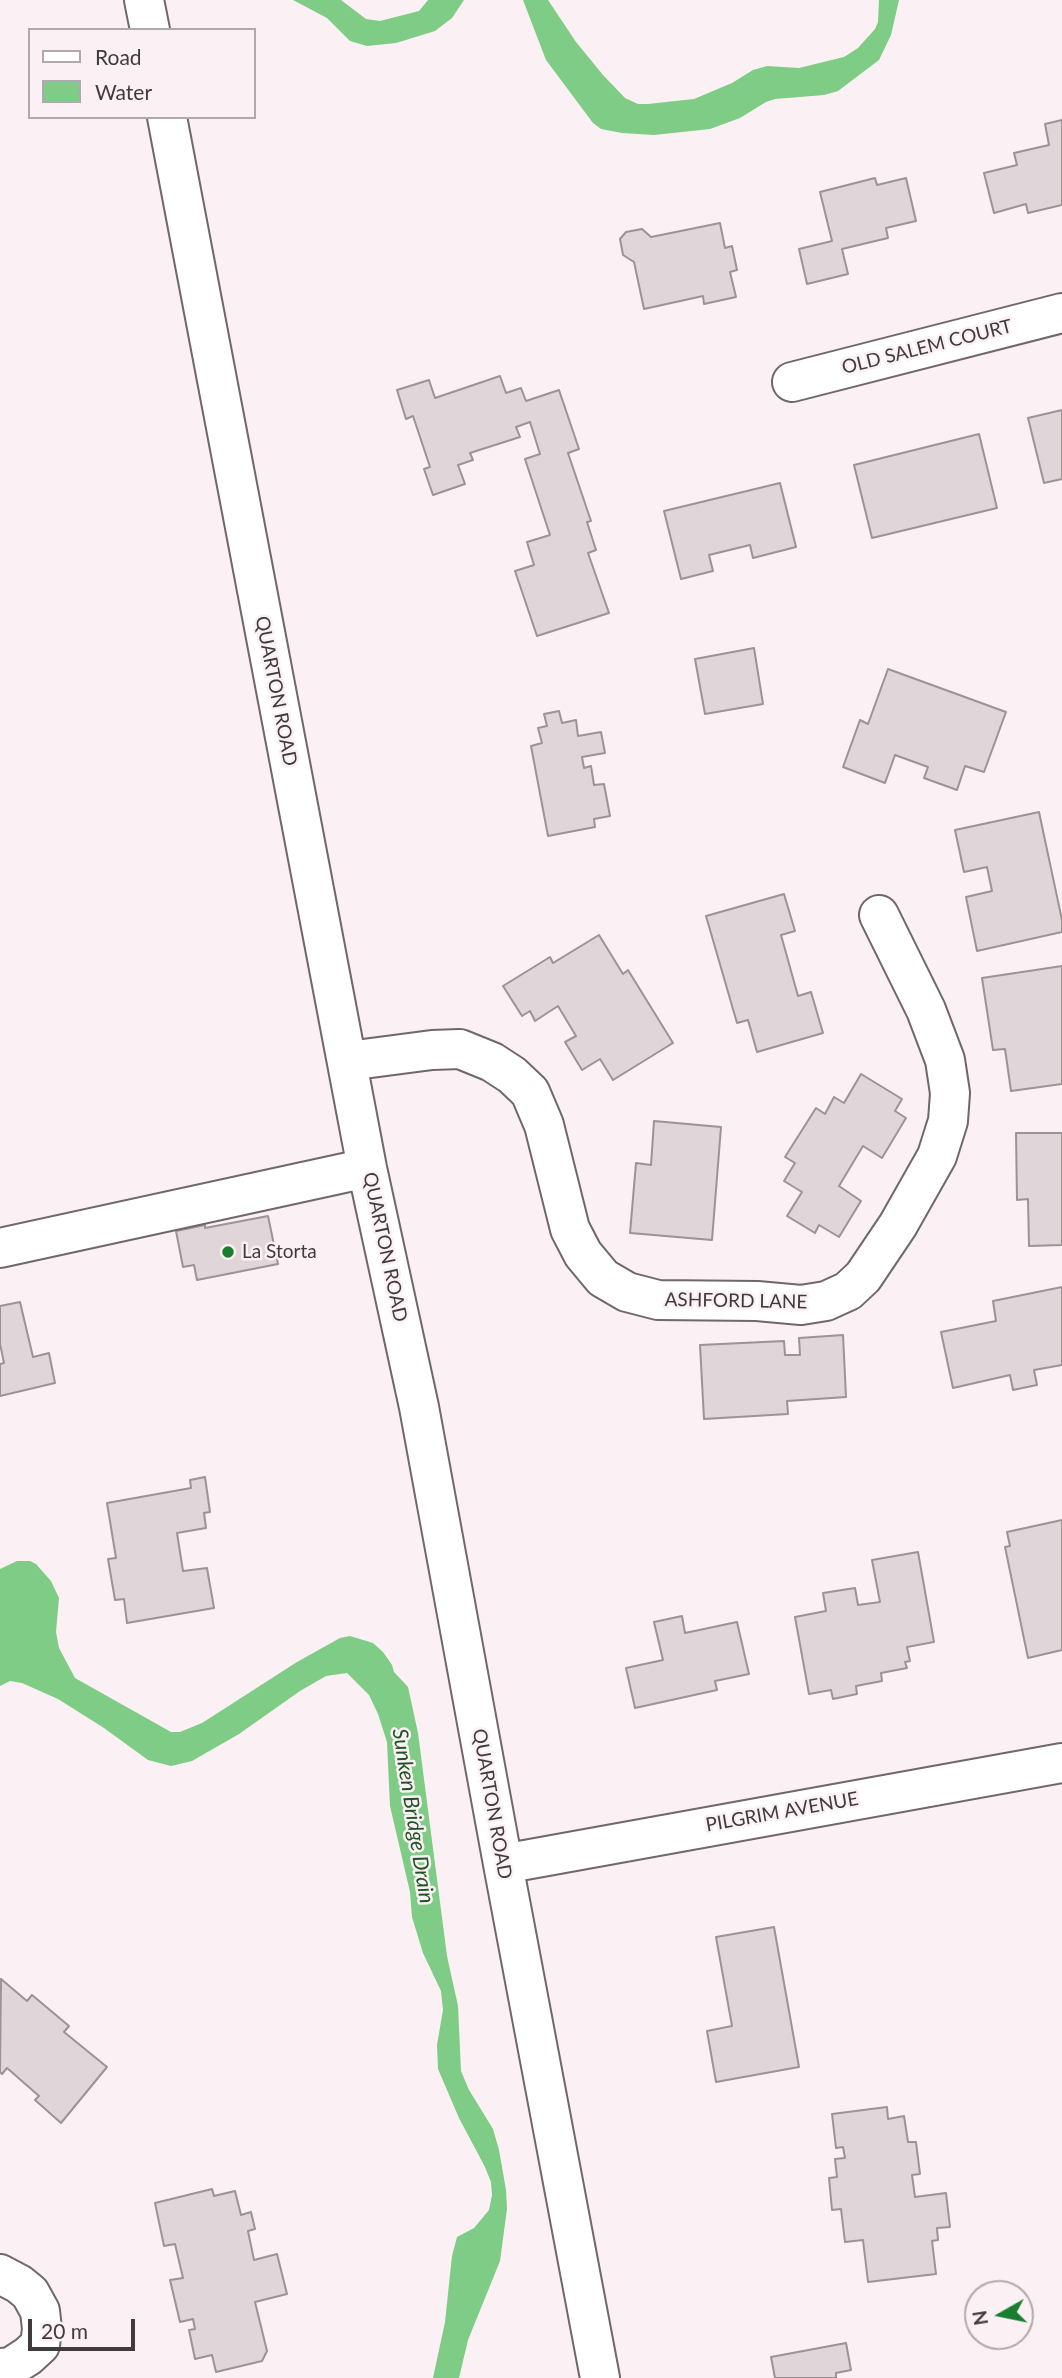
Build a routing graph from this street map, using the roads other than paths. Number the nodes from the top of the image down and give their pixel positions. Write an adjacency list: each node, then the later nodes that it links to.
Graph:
1 (167, 119): 5 (street, QUARTON ROAD)
2 (1062, 313): 3 (street, OLD SALEM COURT)
3 (792, 382)
4 (879, 915): 5 (street, ASHFORD LANE)
5 (348, 1061): 6 (street, QUARTON ROAD)
6 (367, 1168): 7 (street); 9 (street, QUARTON ROAD)
7 (0, 1248)
8 (1062, 1763): 9 (street, PILGRIM AVENUE)
9 (503, 1864): 12 (street, QUARTON ROAD)
10 (0, 2274): 11 (street)
11 (0, 2368)
12 (600, 2378)

